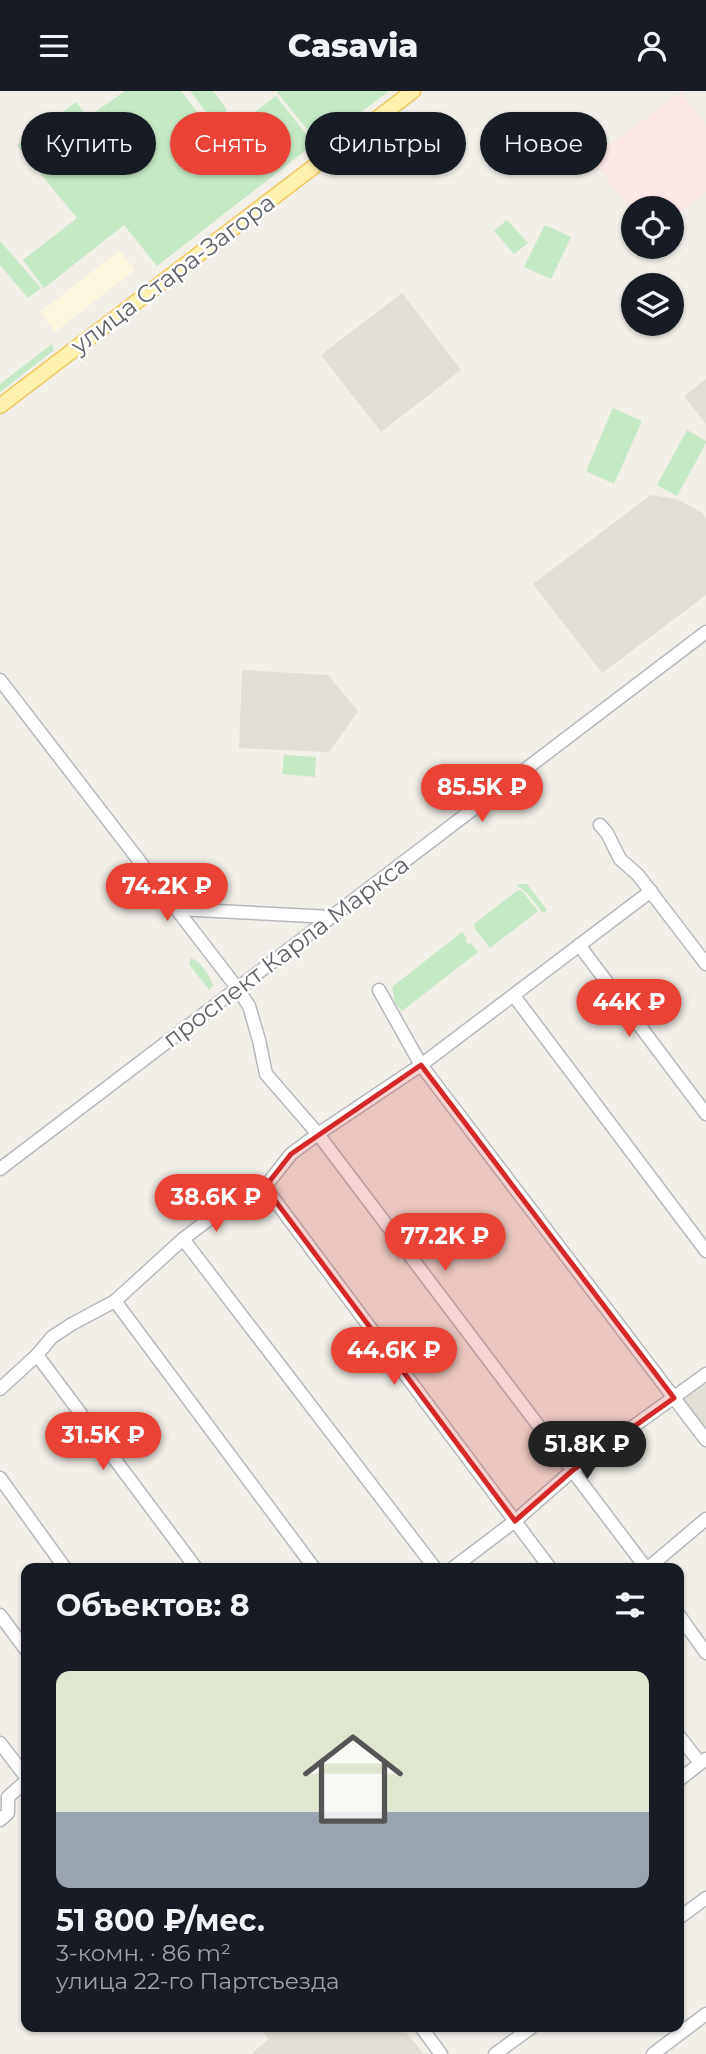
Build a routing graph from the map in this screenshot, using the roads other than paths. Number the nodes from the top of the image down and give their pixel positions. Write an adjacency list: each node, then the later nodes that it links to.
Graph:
1 (413, 91): 2 (main road, улица Стара-Загора)
2 (0, 406)
3 (706, 632): 8 (street, проспект Карла Маркса)
4 (0, 680): 7 (street)
5 (600, 825): 6 (street)
6 (651, 891): 9 (street); 10 (street)
7 (177, 909): 8 (street); 11 (street)
8 (331, 917): 11 (street, проспект Карла Маркса)
9 (579, 945): 13 (street); 15 (street)
10 (706, 964)
11 (238, 989): 16 (street); 17 (street, проспект Карла Маркса)
12 (379, 990): 14 (street)
13 (514, 996): 14 (street); 20 (street)
14 (421, 1065): 16 (street); 25 (street)
15 (706, 1114)
16 (318, 1133): 18 (street); 27 (street)
17 (0, 1170)
18 (265, 1187): 19 (street); 30 (street)
19 (183, 1239): 21 (street); 34 (street)
20 (706, 1251)
21 (115, 1301): 22 (street); 33 (street)
22 (37, 1355): 24 (street); 32 (street)
23 (706, 1374): 25 (street)
24 (0, 1389)
25 (674, 1398): 26 (street); 27 (street)
26 (706, 1440)
27 (573, 1470): 30 (street); 37 (street)
28 (0, 1478): 31 (street)
29 (706, 1519): 38 (street)
30 (516, 1521): 35 (street); 36 (street)
31 (61, 1563)
32 (192, 1563)
33 (310, 1563)
34 (431, 1563)
35 (460, 1563)
36 (546, 1563)
37 (643, 1563)
38 (653, 1563)
39 (0, 1615): 41 (street)
40 (684, 1622): 42 (street)
41 (21, 1643)
42 (706, 1653)
43 (684, 1741): 45 (street)
44 (0, 1742): 46 (street)
45 (703, 1761): 47 (street)
46 (21, 1772)
47 (684, 1776)
48 (21, 1784): 49 (street)
49 (0, 1820)
50 (706, 1898): 51 (street)
51 (684, 1914)
52 (706, 2014): 53 (street)
53 (684, 2031)
54 (425, 2032): 57 (street)
55 (525, 2032): 58 (street)
56 (682, 2032): 59 (street)
57 (441, 2054)
58 (495, 2054)
59 (653, 2054)

